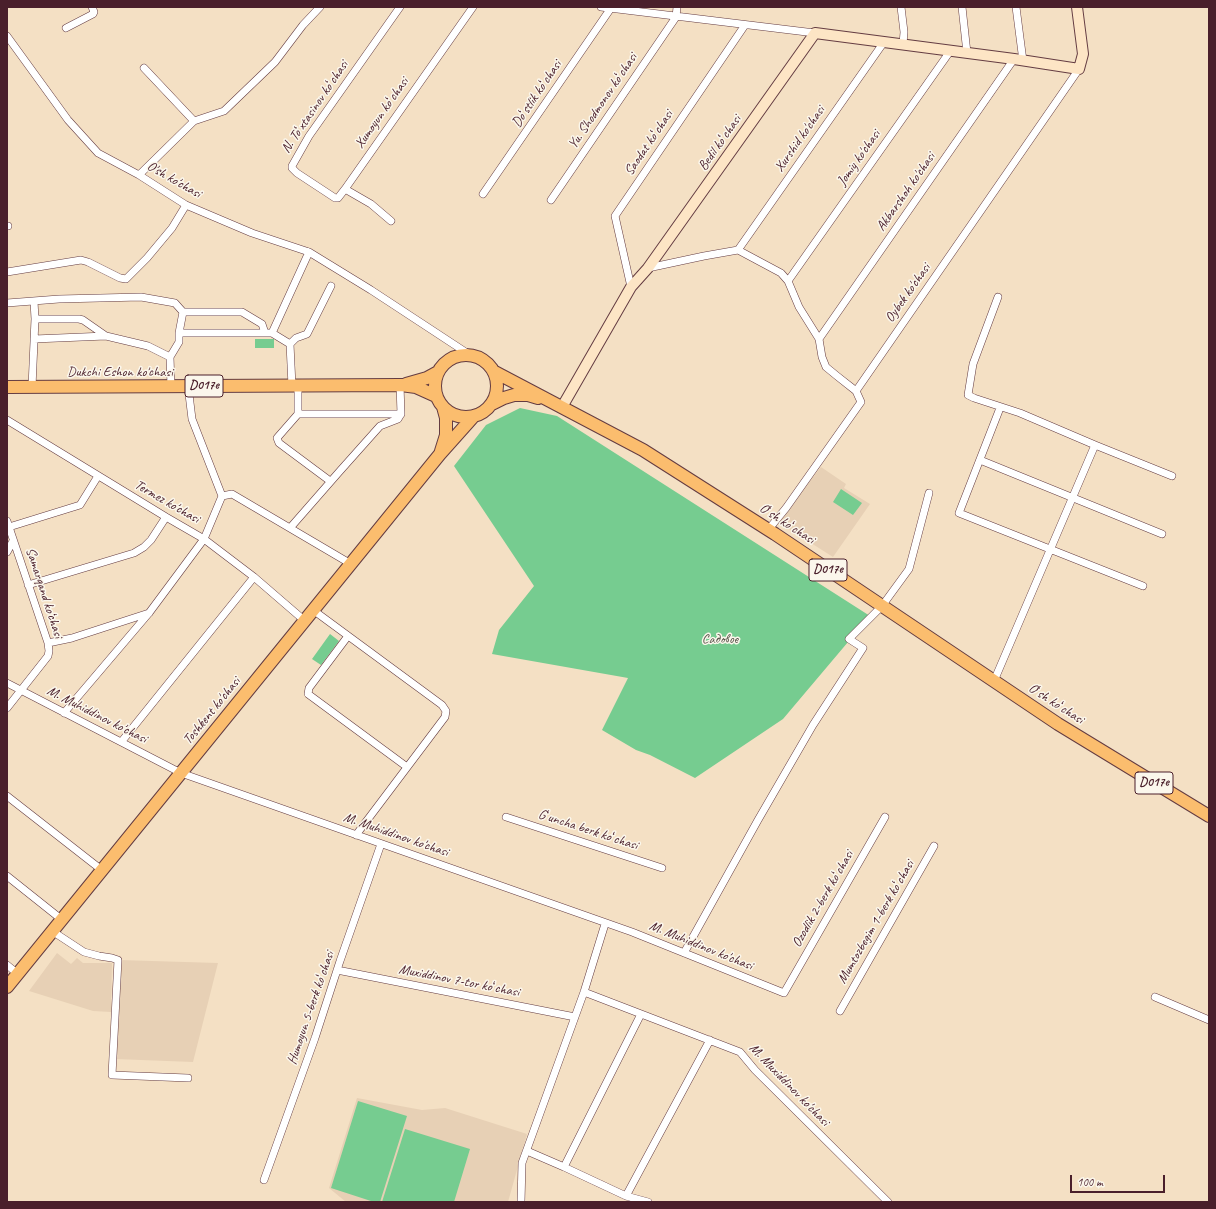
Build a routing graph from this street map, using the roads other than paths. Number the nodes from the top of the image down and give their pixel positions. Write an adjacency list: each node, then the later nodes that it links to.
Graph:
1 (92, 7): 14 (street)
2 (320, 7): 24 (street)
3 (400, 7): 26 (street, N. Toʻxtasinov koʻchasi)
4 (473, 7): 26 (street, Xumoyun koʻchasi)
5 (601, 7): 11 (street)
6 (677, 7): 12 (street)
7 (901, 7): 18 (street)
8 (962, 7): 20 (street)
9 (1016, 7): 21 (street)
10 (1077, 7): 23 (street)
11 (612, 8): 12 (street); 27 (street, Doʻstlik koʻchasi)
12 (676, 17): 13 (street); 28 (street, Yu. Shodmonov koʻchasi)
13 (745, 25): 15 (street); 37 (street, Saodat koʻchasi)
14 (66, 28)
15 (814, 33): 17 (street); 33 (street, Bedil koʻchasi)
16 (7, 36): 25 (street, O'sh ko'chasi)
17 (884, 42): 18 (street); 31 (street, Xurshid ko'chasi)
18 (903, 44): 19 (street)
19 (951, 50): 20 (street); 35 (street, Jomiy ko'chasi)
20 (967, 53): 21 (street)
21 (1019, 60): 23 (street); 47 (street, Akbarshoh ko'chasi)
22 (144, 68): 24 (street)
23 (1079, 69): 59 (street, Oybek ko'chasi)
24 (194, 121): 25 (street)
25 (139, 175): 29 (street, O'sh ko'chasi)
26 (345, 189): 30 (street)
27 (483, 194)
28 (551, 200)
29 (186, 205): 32 (street, O'sh ko'chasi); 34 (street)
30 (390, 220)
31 (738, 250): 33 (street); 35 (street)
32 (309, 252): 44 (street); 49 (street, O'sh ko'chasi)
33 (648, 268): 37 (street, Bedil koʻchasi)
34 (7, 272)
35 (788, 281): 47 (street)
36 (331, 286): 48 (street)
37 (632, 287): 64 (street, Bedil koʻchasi)
38 (998, 297): 65 (street)
39 (34, 301): 40 (street); 41 (street); 42 (street)
40 (7, 303)
41 (183, 312): 43 (street); 44 (street)
42 (35, 319): 45 (street); 46 (street)
43 (179, 333): 44 (street); 50 (street)
44 (269, 333): 48 (street)
45 (106, 336): 46 (street); 50 (street)
46 (34, 339): 58 (street)
47 (819, 339): 59 (street)
48 (290, 344): 56 (street)
49 (470, 355): 51 (main road, D017e); 52 (main road, D017e)
50 (170, 357): 54 (street)
51 (493, 371): 61 (main road, D017e); 62 (main road)
52 (438, 372): 53 (main road, D017e); 60 (main road)
53 (400, 385): 56 (main road, Dukchi Eshon ko'chasi / D017e); 60 (main road, D017e); 67 (street)
54 (171, 386): 55 (main road, Dukchi Eshon ko'chasi / D017e); 58 (main road, Dukchi Eshon ko'chasi / D017e)
55 (188, 386): 56 (main road, Dukchi Eshon ko'chasi / D017e); 77 (street)
56 (295, 386): 66 (street)
57 (7, 387): 58 (main road, Dukchi Eshon ko'chasi / D017e)
58 (32, 387)
59 (856, 391): 82 (street)
60 (436, 396): 63 (main road)
61 (550, 401): 62 (main road, D017e); 64 (main road, Oʻsh koʻchasi / D017e)
62 (492, 404): 68 (main road, D017e)
63 (442, 407): 68 (main road); 71 (main road)
64 (562, 407): 82 (main road, Oʻsh koʻchasi / D017e)
65 (1000, 408): 70 (street); 72 (street)
66 (298, 414): 67 (street); 75 (street)
67 (401, 414): 75 (street)
68 (473, 417): 71 (main road, Toshkent ko'chasi)
69 (7, 420): 73 (street, Termez ko'chasi)
70 (1095, 444): 74 (street); 78 (street)
71 (440, 454): 88 (main road, Toshkent ko'chasi)
72 (980, 460): 78 (street); 86 (street)
73 (98, 476): 79 (street, Termez ko'chasi); 80 (street)
74 (1172, 476)
75 (330, 481): 81 (street)
76 (929, 493): 92 (street)
77 (222, 496): 81 (street); 84 (street)
78 (1073, 497): 83 (street); 86 (street)
79 (166, 518): 84 (street, Termez ko'chasi); 90 (street)
80 (8, 524): 85 (street, Samarqand ko‘chasi)
81 (290, 528): 88 (street)
82 (768, 530): 92 (main road, Oʻsh koʻchasi / D017e)
83 (1162, 534)
84 (204, 539): 89 (street, Termez ko'chasi); 94 (street)
85 (13, 541): 87 (street); 90 (street, Samarqand ko‘chasi)
86 (1050, 550): 91 (street); 98 (street)
87 (7, 552)
88 (352, 564): 93 (main road, Toshkent ko'chasi)
89 (254, 577): 95 (street, Termez ko'chasi); 103 (street)
90 (28, 585): 97 (street, Samarqand ko‘chasi)
91 (1143, 586)
92 (882, 606): 98 (main road, Oʻsh koʻchasi / D017e); 119 (street)
93 (313, 610): 95 (main road, Toshkent ko'chasi); 96 (street)
94 (148, 613): 97 (street); 102 (street)
95 (305, 621): 105 (main road, Toshkent ko'chasi)
96 (348, 636): 104 (street); 104 (street)
97 (48, 643): 100 (street, Samarqand ko‘chasi)
98 (994, 681): 107 (main road, Oʻsh koʻchasi / D017e)
99 (7, 683): 100 (street, M. Muhiddinov ko'chasi)
100 (21, 691): 101 (street, Samarqand ko‘chasi); 102 (street, M. Muhiddinov ko'chasi)
101 (7, 708)
102 (64, 713): 103 (street, M. Muhiddinov ko'chasi)
103 (122, 741): 105 (street, M. Muhiddinov ko'chasi)
104 (407, 768): 110 (street)
105 (181, 773): 110 (street, M. Muhiddinov ko'chasi); 114 (main road, Toshkent ko'chasi)
106 (7, 796): 114 (street)
107 (1209, 816)
108 (506, 817): 113 (street, Gʻuncha berk koʻchasi)
109 (885, 817): 125 (street, Ozodlik 2-berk koʻchasi)
110 (356, 835): 111 (street, M. Muhiddinov ko'chasi)
111 (381, 844): 117 (street, M. Muhiddinov ko'chasi); 121 (street, Humoyun 5-berk koʻchasi)
112 (934, 846): 127 (street, Mumtozbegim 1-berk koʻchasi)
113 (662, 868)
114 (103, 871): 116 (main road, Toshkent ko'chasi)
115 (7, 876): 116 (street)
116 (61, 919): 118 (main road, Toshkent ko'chasi)
117 (605, 924): 119 (street, M. Muhiddinov ko'chasi); 124 (street)
118 (52, 931): 122 (main road, Toshkent ko'chasi); 132 (street)
119 (684, 952): 125 (street, M. Muhiddinov ko'chasi)
120 (7, 965): 122 (street)
121 (337, 970): 129 (street, Muxiddinov 7-tor koʻchasi); 135 (street, Humoyun 5-berk koʻchasi)
122 (18, 974): 123 (main road, Toshkent ko'chasi)
123 (7, 987)
124 (584, 992): 128 (street, M. Muxiddinov ko'chasi); 129 (street)
125 (784, 993)
126 (1156, 997): 130 (street)
127 (840, 1011)
128 (641, 1014): 131 (street, M. Muxiddinov ko'chasi); 134 (street)
129 (575, 1017): 133 (street)
130 (1209, 1020)
131 (710, 1040): 136 (street); 139 (street, M. Muxiddinov ko'chasi)
132 (188, 1078)
133 (527, 1151): 134 (street); 137 (street)
134 (564, 1167): 136 (street)
135 (264, 1180)
136 (626, 1196): 138 (street)
137 (521, 1202)
138 (648, 1202)
139 (888, 1202)

